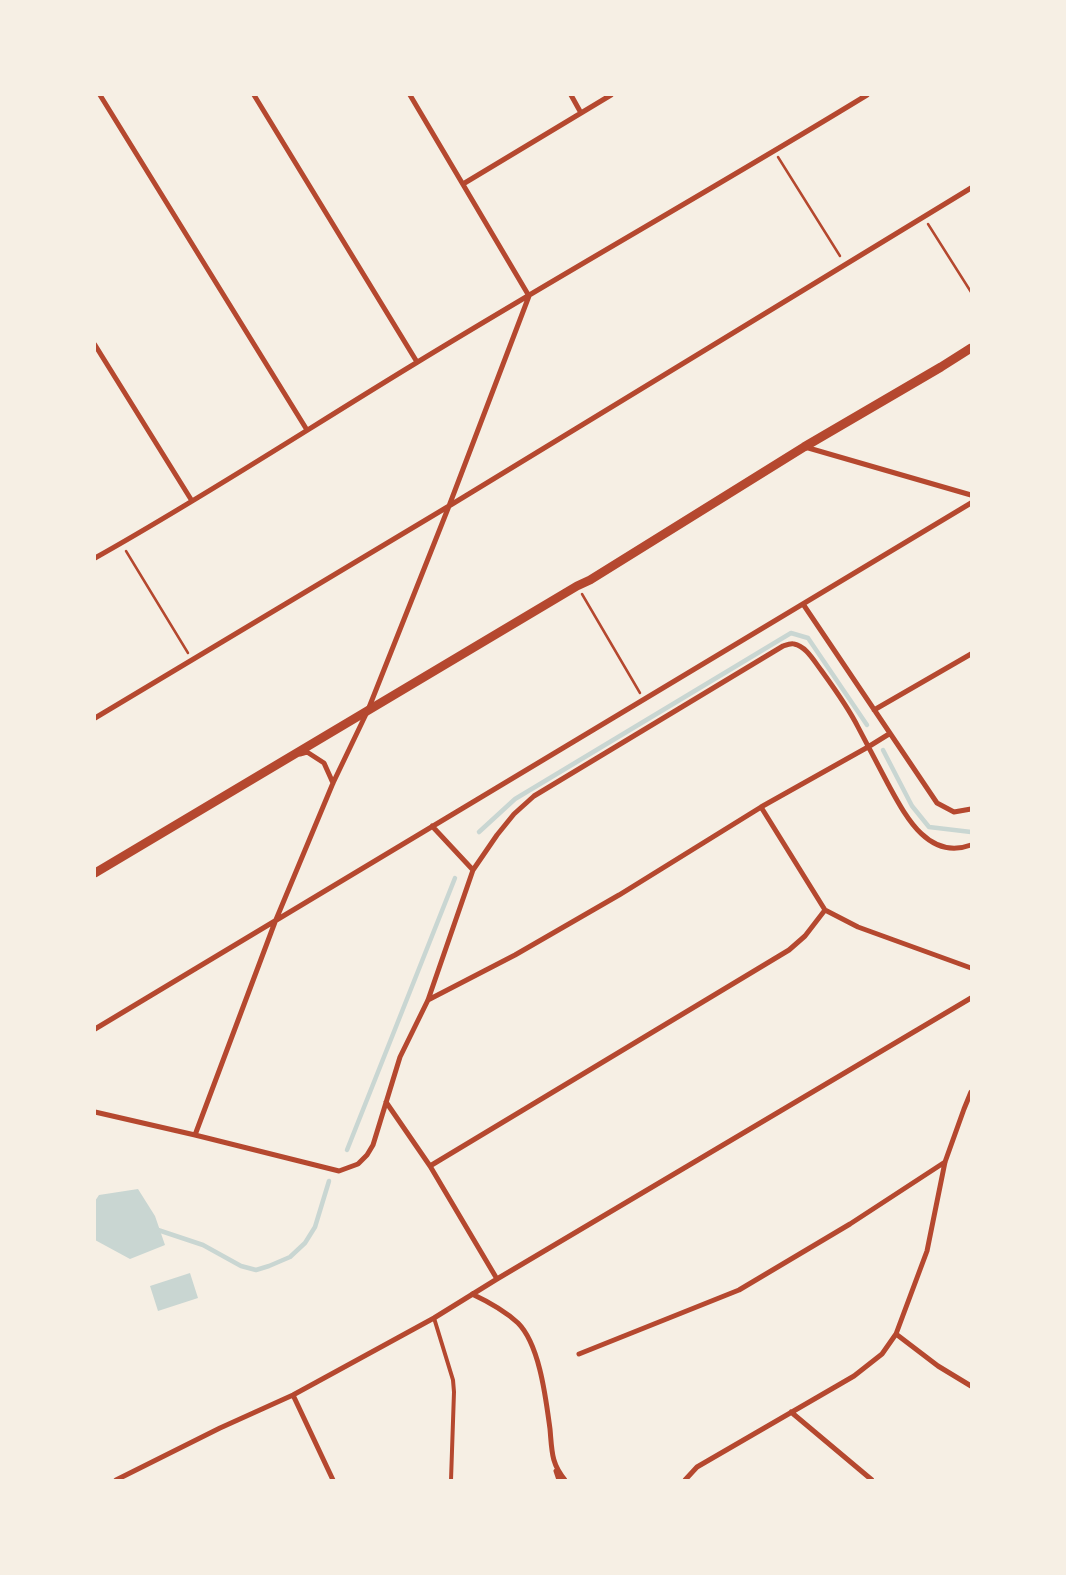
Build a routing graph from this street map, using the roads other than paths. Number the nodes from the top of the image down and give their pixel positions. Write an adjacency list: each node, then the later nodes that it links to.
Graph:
1 (100, 95): 14 (street)
2 (254, 95): 13 (street)
3 (410, 95): 8 (street)
4 (571, 95): 7 (street)
5 (611, 95): 7 (street)
6 (867, 95): 10 (street)
7 (581, 113): 8 (street)
8 (463, 184): 10 (street)
9 (971, 188): 19 (street)
10 (529, 296): 13 (street); 19 (street)
11 (95, 345): 17 (street)
12 (971, 348): 15 (street)
13 (417, 362): 14 (street)
14 (307, 430): 17 (street)
15 (804, 447): 16 (street); 23 (street)
16 (971, 495)
17 (192, 501): 20 (street)
18 (971, 503): 21 (street)
19 (449, 506): 23 (street); 25 (street)
20 (95, 558)
21 (803, 604): 24 (street); 32 (street)
22 (971, 654): 24 (street)
23 (368, 710): 28 (street); 29 (street)
24 (874, 710): 26 (street)
25 (95, 718)
26 (889, 734): 27 (street); 31 (street)
27 (868, 748): 30 (street); 33 (street); 34 (street)
28 (297, 754): 29 (street); 35 (street)
29 (333, 783): 37 (street)
30 (761, 807): 36 (street); 40 (street)
31 (971, 809)
32 (432, 826): 34 (street); 37 (street)
33 (971, 845)
34 (473, 870): 40 (street)
35 (95, 873)
36 (825, 910): 38 (street); 47 (street)
37 (275, 922): 41 (street); 45 (street)
38 (971, 968)
39 (971, 998): 48 (street)
40 (428, 1000): 43 (street)
41 (95, 1029)
42 (971, 1092): 46 (street)
43 (386, 1102): 45 (street); 47 (street)
44 (95, 1112): 45 (street)
45 (195, 1135)
46 (945, 1162): 51 (street); 52 (street)
47 (430, 1166): 48 (street)
48 (497, 1279): 49 (street)
49 (472, 1294): 50 (street); 56 (street)
50 (434, 1318): 54 (street); 59 (lane)
51 (896, 1334): 53 (street); 55 (street)
52 (579, 1354)
53 (971, 1386)
54 (293, 1395): 57 (street); 58 (street)
55 (791, 1412): 62 (street); 63 (street)
56 (554, 1463): 60 (street); 61 (street)
57 (116, 1480)
58 (333, 1480)
59 (451, 1480)
60 (559, 1480)
61 (565, 1480)
62 (685, 1480)
63 (872, 1480)

